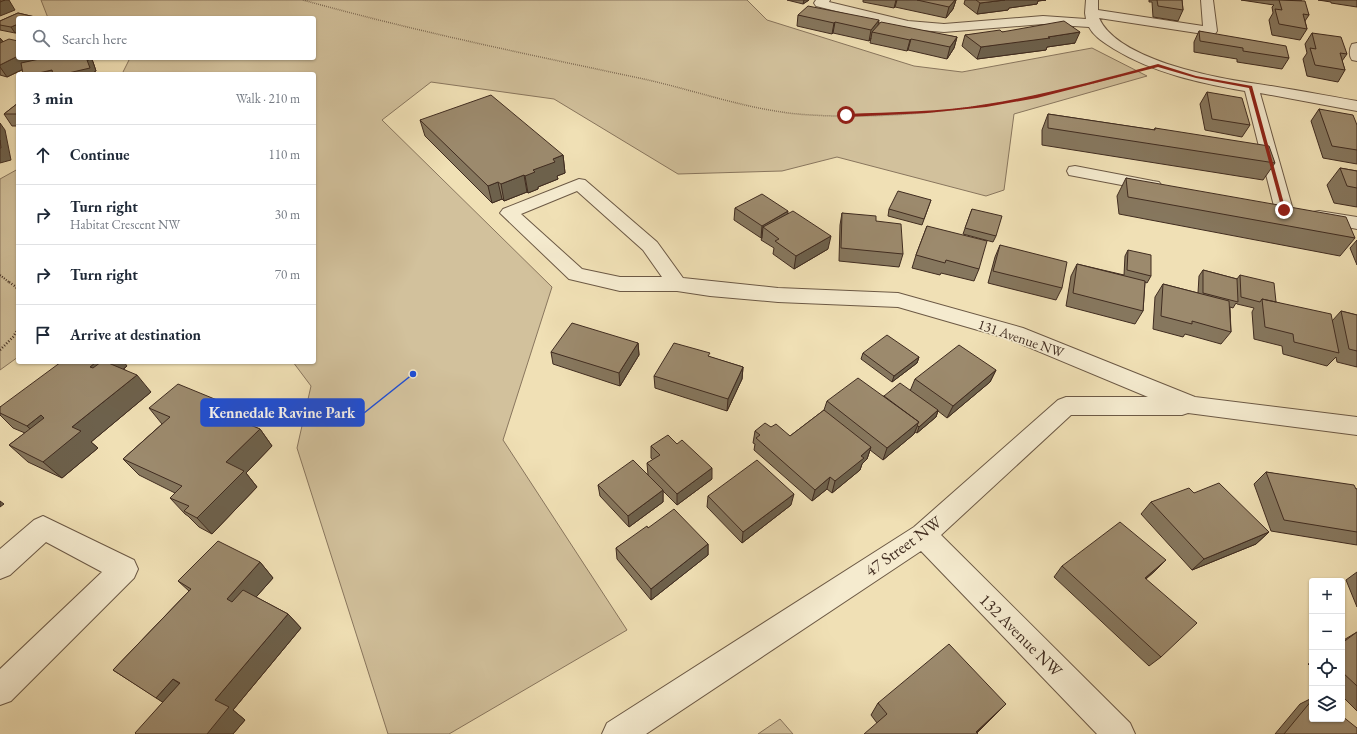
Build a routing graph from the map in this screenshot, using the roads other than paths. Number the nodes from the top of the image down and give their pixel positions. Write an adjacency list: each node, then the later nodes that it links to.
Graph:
1 (824, 0): 3 (street)
2 (1207, 0): 3 (street)
3 (1092, 12): 6 (street)
4 (1357, 47): 5 (street)
5 (1357, 57)
6 (1251, 87): 7 (street); 10 (street)
7 (1357, 106)
8 (1076, 171): 9 (street)
9 (1168, 188)
10 (1357, 223)
11 (677, 284): 11 (street, 131 Avenue NW); 12 (street, 131 Avenue NW)
12 (1193, 406): 13 (street, 131 Avenue NW); 14 (street, 47 Street NW)
13 (1357, 426)
14 (923, 535): 17 (street, 47 Street NW); 18 (street, 132 Avenue NW)
15 (0, 566): 16 (street)
16 (0, 690)
17 (618, 734)
18 (1119, 734)

